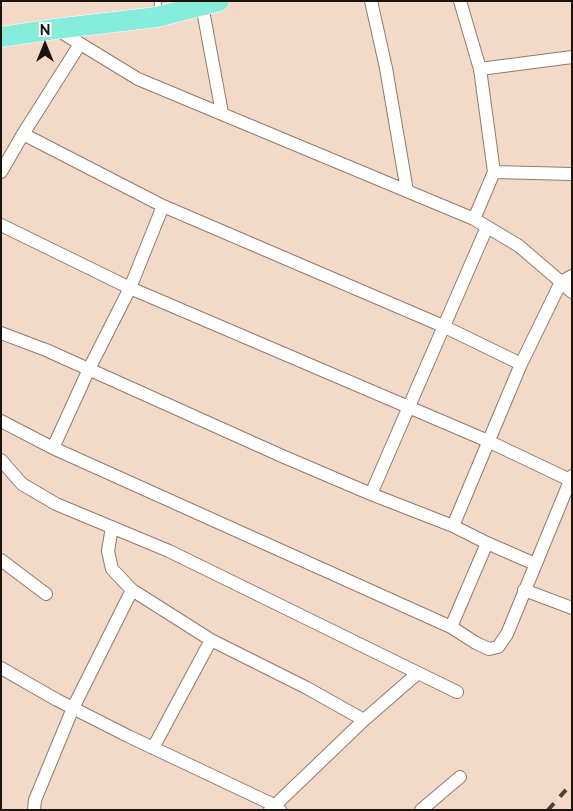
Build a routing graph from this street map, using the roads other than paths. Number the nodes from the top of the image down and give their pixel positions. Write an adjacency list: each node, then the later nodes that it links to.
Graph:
1 (371, 1): 15 (street)
2 (460, 1): 9 (street)
3 (211, 3): 4 (main road); 10 (street)
4 (158, 9): 5 (main road)
5 (55, 28): 6 (main road); 7 (street)
6 (1, 37)
7 (80, 44): 10 (street); 11 (street)
8 (572, 57): 9 (street)
9 (480, 69): 13 (street)
10 (222, 113): 15 (street)
11 (23, 134): 12 (street); 16 (street)
12 (1, 172)
13 (494, 172): 14 (street); 17 (street)
14 (572, 174)
15 (408, 191): 17 (street)
16 (162, 206): 21 (street); 23 (street)
17 (474, 219): 19 (street)
18 (1, 225): 21 (street)
19 (487, 227): 20 (street); 23 (street)
20 (566, 279): 22 (street); 25 (street)
21 (130, 288): 26 (street); 27 (street)
22 (572, 292)
23 (443, 326): 25 (street); 27 (street)
24 (1, 333): 26 (street)
25 (521, 364): 29 (street)
26 (89, 369): 30 (street); 33 (street)
27 (408, 408): 29 (street); 33 (street)
28 (1, 421): 30 (street)
29 (488, 440): 32 (street); 34 (street)
30 (53, 448): 43 (street)
31 (1, 460): 35 (street)
32 (571, 479): 38 (street)
33 (371, 494): 34 (street)
34 (453, 526): 36 (street)
35 (112, 527): 39 (street); 46 (street)
36 (487, 543): 38 (street); 43 (street)
37 (1, 560): 41 (street)
38 (535, 564): 40 (street)
39 (132, 590): 44 (street); 48 (street)
40 (524, 590): 42 (street); 43 (street)
41 (46, 594)
42 (572, 608)
43 (451, 628)
44 (211, 640): 49 (street); 50 (street)
45 (1, 668): 48 (street)
46 (418, 673): 47 (street); 49 (street)
47 (457, 692)
48 (73, 708): 50 (street); 53 (street)
49 (364, 720): 52 (street)
50 (153, 748): 52 (street)
51 (460, 777): 54 (street)
52 (274, 808)
53 (34, 810)
54 (421, 810)

